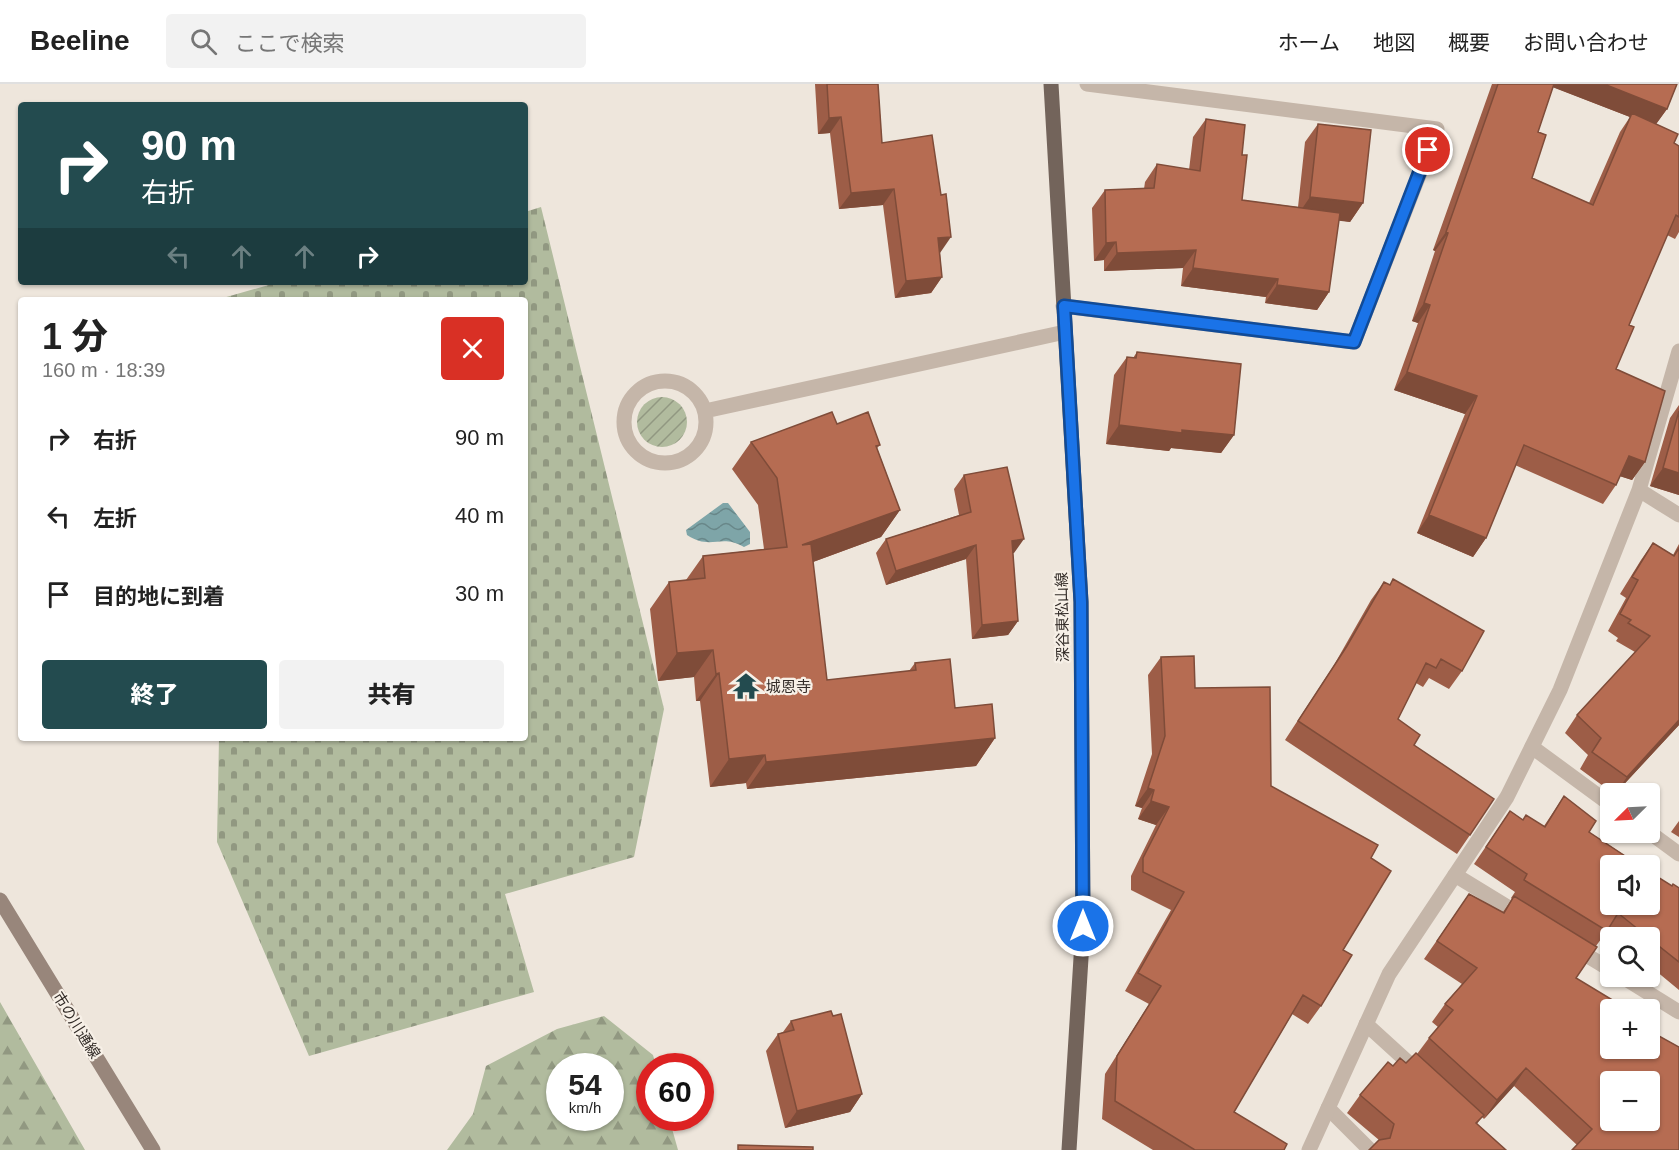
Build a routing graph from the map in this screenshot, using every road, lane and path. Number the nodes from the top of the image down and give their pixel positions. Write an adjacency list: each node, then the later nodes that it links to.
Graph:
1 (1051, 84): 3 (main road, 深谷東松山線)
2 (1086, 84): 3 (street)
3 (1064, 306): 4 (main road, 深谷東松山線)
4 (1065, 332): 6 (street); 24 (main road, 深谷東松山線)
5 (1679, 351): 7 (street)
6 (705, 411): 6 (street)
7 (1639, 490): 8 (street); 9 (street)
8 (1679, 515)
9 (1532, 747): 10 (street); 13 (street)
10 (1600, 797)
11 (1660, 840): 12 (street)
12 (1679, 855)
13 (1455, 875): 15 (street); 20 (street)
14 (0, 900): 23 (street, 市の川通線)
15 (1533, 923)
16 (1562, 941): 17 (street)
17 (1600, 963)
18 (1639, 987): 19 (street)
19 (1679, 1012)
20 (1366, 1024): 21 (street); 22 (street)
21 (1435, 1087)
22 (1328, 1108): 25 (street); 26 (street)
23 (153, 1150)
24 (1069, 1150)
25 (1309, 1150)
26 (1370, 1150)

